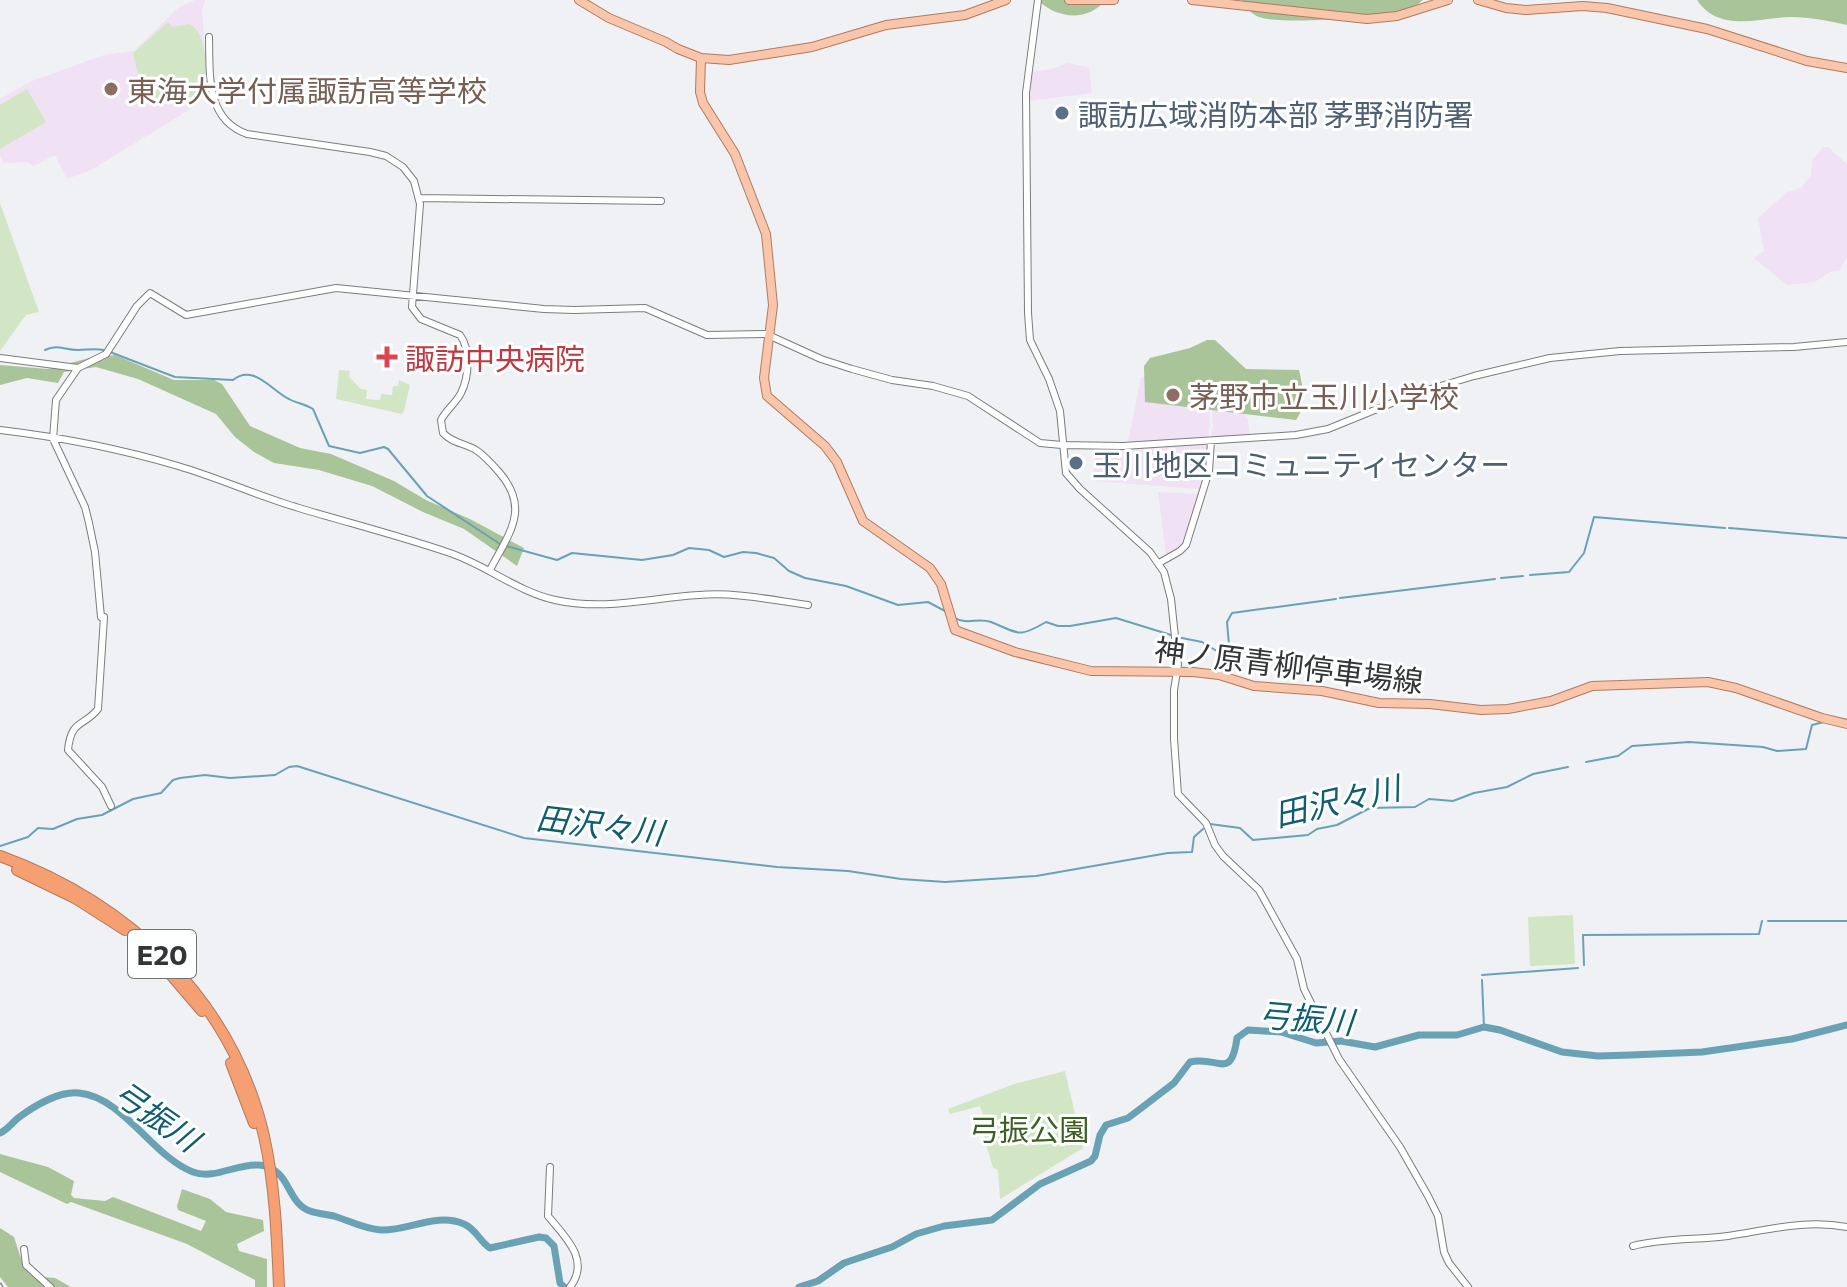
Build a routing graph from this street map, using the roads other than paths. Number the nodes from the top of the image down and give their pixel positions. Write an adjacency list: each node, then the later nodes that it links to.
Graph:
1 (579, 0): 10 (main road)
2 (1006, 0): 10 (main road)
3 (1038, 0): 22 (street)
4 (1069, 0): 5 (main road)
5 (1114, 0)
6 (1192, 0): 7 (main road)
7 (1448, 0)
8 (1478, 0): 11 (main road)
9 (209, 37): 12 (street)
10 (701, 58): 15 (main road, 神ノ原青柳停車場線)
11 (1847, 68)
12 (419, 198): 13 (street); 14 (street)
13 (661, 201)
14 (411, 295): 15 (street); 18 (street); 24 (street)
15 (771, 336): 22 (street); 26 (main road, 神ノ原青柳停車場線)
16 (1847, 342): 21 (street)
17 (0, 358): 18 (street)
18 (78, 368): 20 (street)
19 (0, 430): 20 (street)
20 (53, 439): 24 (street); 28 (street)
21 (1211, 441): 22 (street); 23 (street)
22 (1062, 445): 23 (street)
23 (1159, 563): 26 (street)
24 (490, 570): 25 (street)
25 (808, 605)
26 (1178, 671): 27 (main road, 神ノ原青柳停車場線); 41 (street)
27 (1847, 724)
28 (111, 806)
29 (0, 856): 31 (highway, E20)
30 (0, 863): 31 (highway, E20)
31 (255, 1116): 36 (highway, E20)
32 (550, 1167): 40 (street)
33 (1847, 1227): 34 (street)
34 (1633, 1246)
35 (24, 1249): 37 (street)
36 (274, 1250): 38 (highway, E20); 39 (highway, E20)
37 (50, 1287)
38 (273, 1287)
39 (279, 1287)
40 (570, 1287)
41 (1468, 1287)

